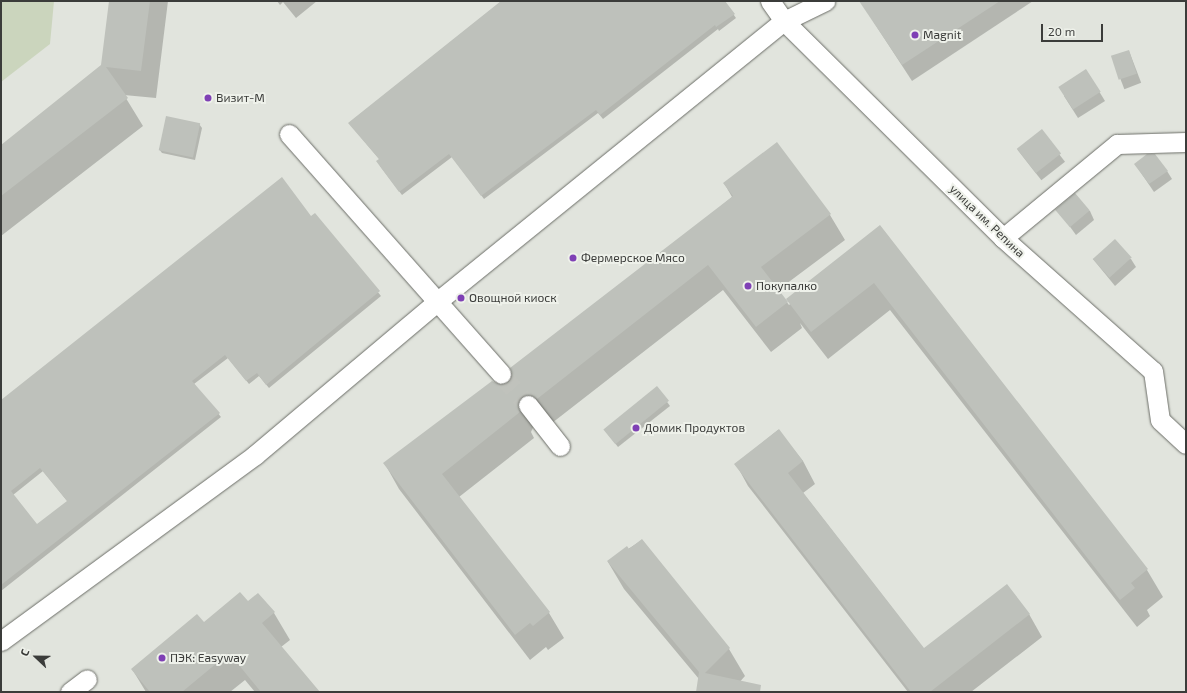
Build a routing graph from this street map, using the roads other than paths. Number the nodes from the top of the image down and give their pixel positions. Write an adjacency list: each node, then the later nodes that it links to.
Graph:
1 (770, 1): 3 (street, улица им. Репина)
2 (825, 1): 3 (street)
3 (784, 21): 6 (street, улица им. Репина); 7 (street)
4 (289, 134): 7 (street)
5 (1186, 142): 6 (street)
6 (1003, 238): 10 (street, улица им. Репина)
7 (438, 301): 8 (street); 12 (street)
8 (501, 374)
9 (528, 406): 11 (street)
10 (1186, 444)
11 (560, 446)
12 (1, 641)
13 (87, 679): 14 (street)
14 (70, 692)

